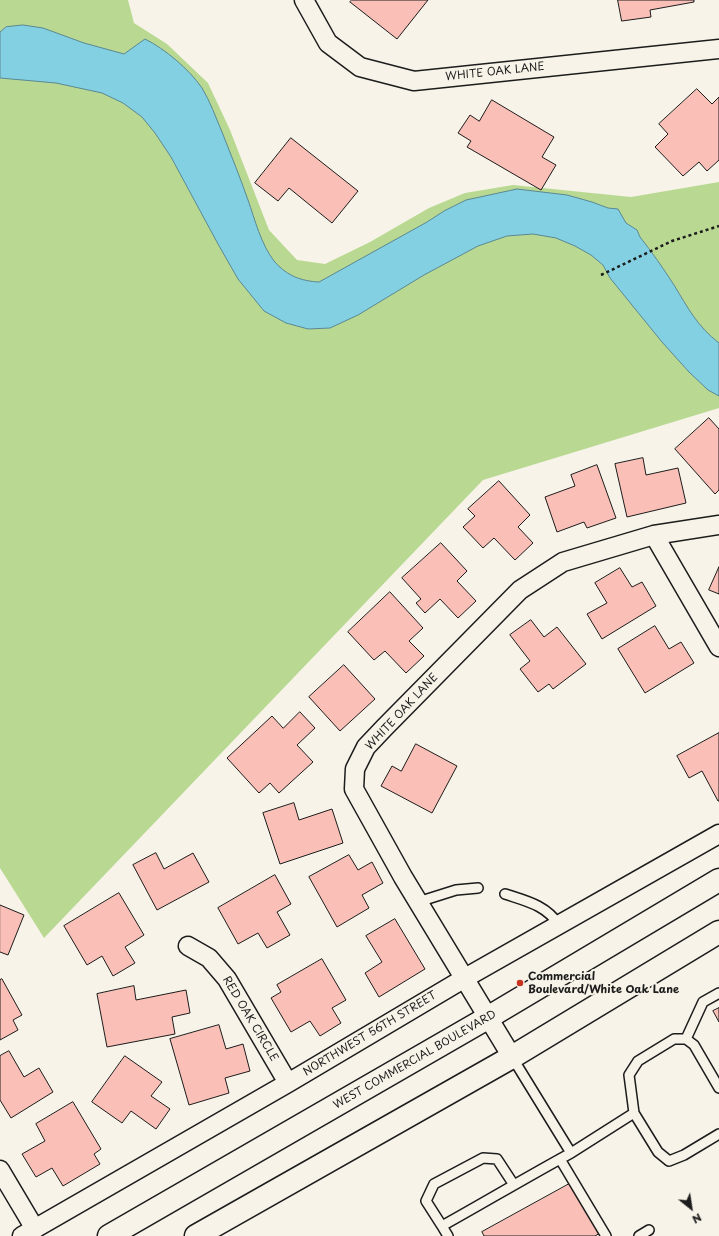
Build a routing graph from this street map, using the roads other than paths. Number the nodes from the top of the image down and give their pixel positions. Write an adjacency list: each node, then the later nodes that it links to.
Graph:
1 (304, 0): 2 (street, WHITE OAK LANE)
2 (719, 49)
3 (719, 525): 4 (street, WHITE OAK LANE)
4 (654, 535): 5 (street); 10 (street, WHITE OAK LANE)
5 (719, 647)
6 (719, 834): 11 (street, NORTHWEST 56TH STREET)
7 (719, 880): 16 (highway, WEST COMMERCIAL BOULEVARD)
8 (478, 888): 10 (lane)
9 (505, 894): 11 (lane)
10 (418, 902): 14 (street, WHITE OAK LANE)
11 (559, 925): 14 (street, NORTHWEST 56TH STREET)
12 (719, 932): 18 (highway)
13 (188, 946): 19 (street, RED OAK CIRCLE)
14 (464, 978): 16 (street, WHITE OAK LANE); 19 (street, NORTHWEST 56TH STREET)
15 (719, 993): 17 (lane)
16 (488, 1017): 18 (street, WHITE OAK LANE); 30 (highway, WEST COMMERCIAL BOULEVARD)
17 (686, 1039): 20 (lane); 21 (lane)
18 (512, 1057): 23 (lane); 31 (highway)
19 (288, 1083): 29 (street, NORTHWEST 56TH STREET)
20 (719, 1088)
21 (634, 1113): 22 (lane); 23 (lane)
22 (719, 1134)
23 (571, 1153): 24 (lane)
24 (560, 1159): 26 (lane); 33 (lane)
25 (0, 1170): 29 (street)
26 (514, 1185): 27 (lane); 27 (lane)
27 (442, 1226): 32 (lane)
28 (649, 1230): 34 (lane)
29 (29, 1232)
30 (109, 1236)
31 (196, 1236)
32 (448, 1236)
33 (606, 1236)
34 (639, 1236)

